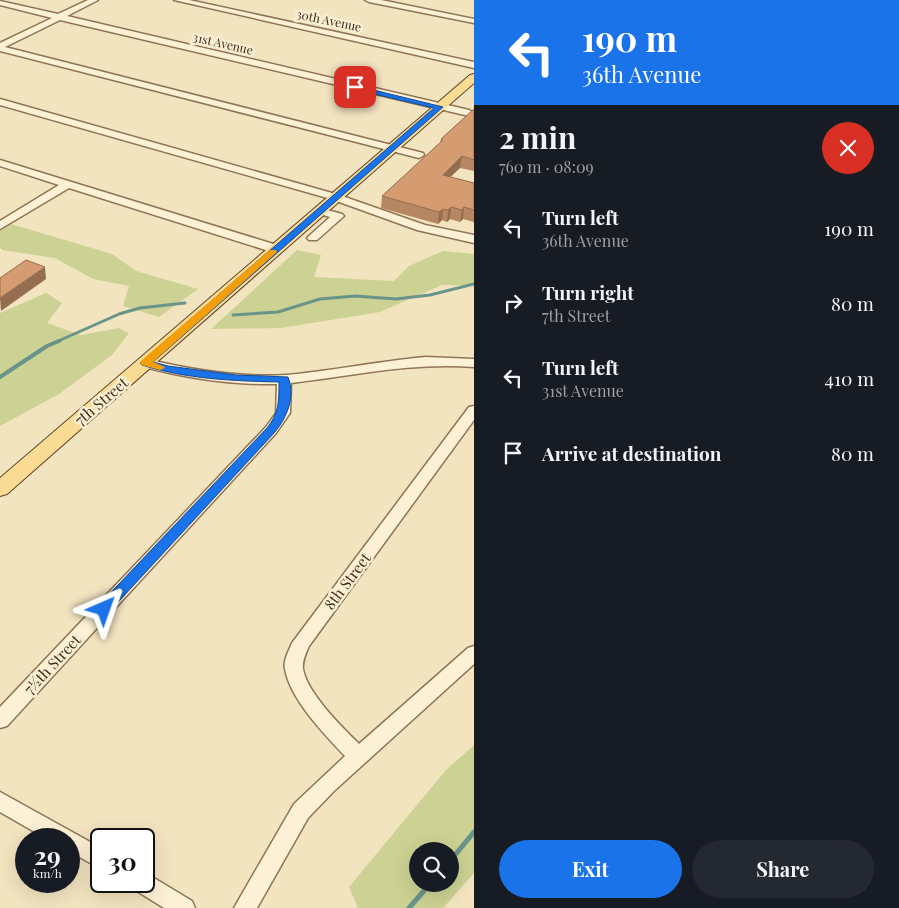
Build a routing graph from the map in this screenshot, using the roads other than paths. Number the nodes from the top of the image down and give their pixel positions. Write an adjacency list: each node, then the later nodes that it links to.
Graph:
1 (94, 0): 5 (street)
2 (178, 0): 8 (street, 30th Avenue)
3 (369, 0): 6 (street)
4 (0, 3): 5 (street, 31st Avenue)
5 (59, 17): 7 (street); 11 (street, 31st Avenue)
6 (474, 21)
7 (0, 47): 13 (street)
8 (474, 65)
9 (474, 77): 11 (main road, 7th Street)
10 (0, 102): 17 (street)
11 (439, 107): 12 (street, 31st Avenue); 13 (main road, 7th Street)
12 (469, 113)
13 (391, 149): 14 (street); 17 (main road, 7th Street)
14 (419, 155)
15 (0, 163): 16 (street)
16 (68, 184): 19 (street); 22 (street)
17 (335, 197): 18 (main road, 7th Street); 21 (street)
18 (320, 211): 20 (street); 22 (main road, 7th Street)
19 (0, 226)
20 (313, 238)
21 (474, 239)
22 (276, 249): 23 (main road, 7th Street)
23 (146, 363): 25 (street); 27 (main road, 7th Street)
24 (474, 363): 25 (street)
25 (284, 379): 29 (street, 7½th Street)
26 (474, 410): 30 (street, 8th Street)
27 (0, 489)
28 (474, 653): 30 (street)
29 (0, 720)
30 (359, 757): 35 (street)
31 (0, 801): 32 (street)
32 (46, 828)
33 (155, 890): 34 (street)
34 (184, 908)
35 (245, 908)

